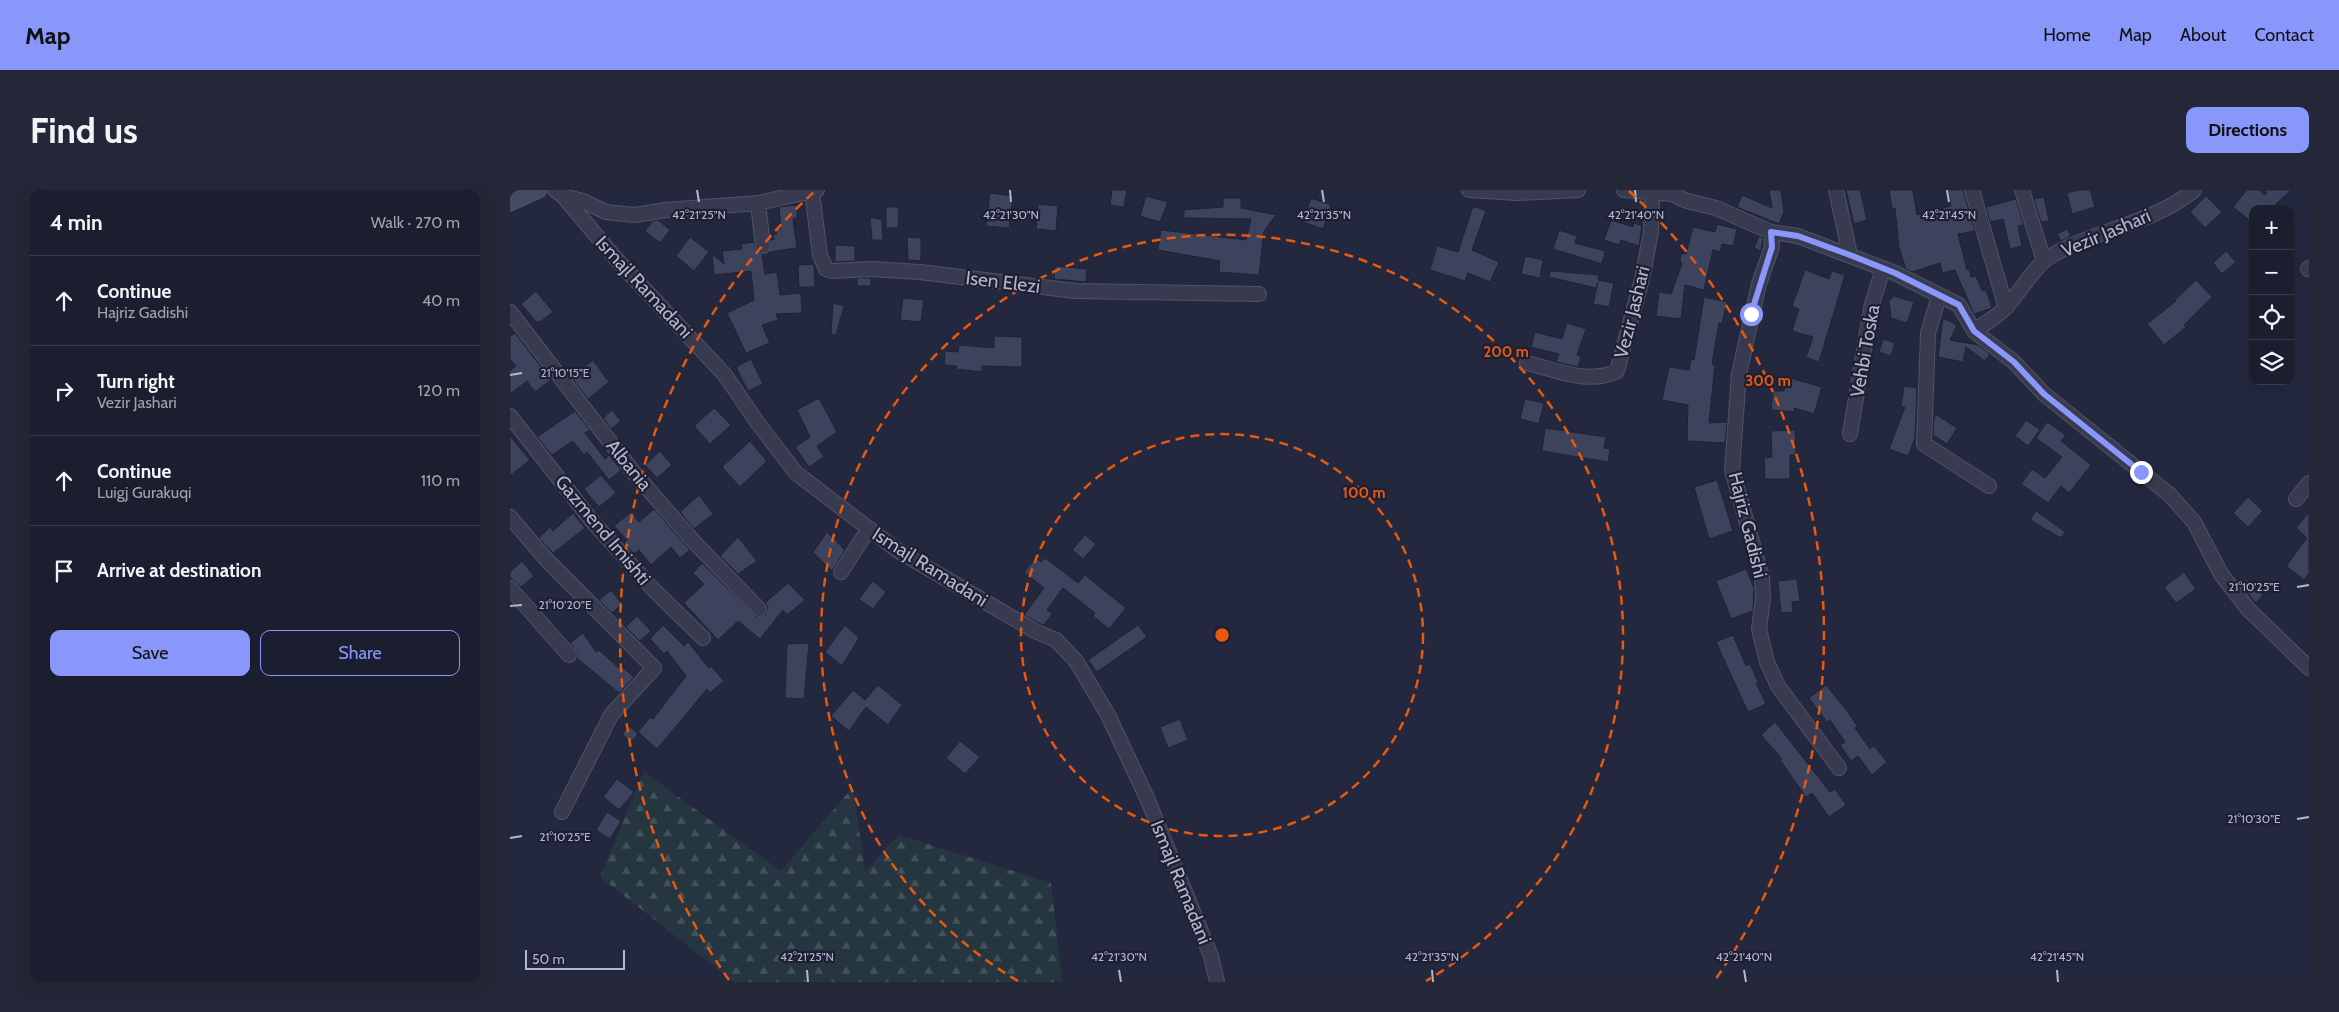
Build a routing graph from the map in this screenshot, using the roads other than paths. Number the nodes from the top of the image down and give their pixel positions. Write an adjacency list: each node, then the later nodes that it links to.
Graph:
1 (539, 190): 12 (street)
2 (1469, 190): 3 (street)
3 (1578, 190)
4 (1624, 190): 10 (street)
5 (1836, 190): 16 (street)
6 (1972, 190): 21 (street)
7 (2022, 190): 17 (street, Vezir Jashari)
8 (2194, 190): 17 (street, Vezir Jashari)
9 (815, 191): 13 (street); 19 (street, Isen Elezi)
10 (1652, 191): 14 (street); 24 (street, Vezir Jashari)
11 (559, 193): 13 (street); 31 (street, Ismajl Ramadani)
12 (510, 203)
13 (758, 203): 15 (street)
14 (1771, 232): 16 (street); 38 (street, Hajriz Gadishi)
15 (763, 246)
16 (1850, 255): 18 (street)
17 (2044, 260): 21 (street, Vezir Jashari)
18 (1883, 268): 20 (street); 26 (street, Vehbi Toska)
19 (1260, 294)
20 (1939, 296): 23 (street); 28 (street)
21 (2006, 308): 23 (street, Vezir Jashari)
22 (510, 312): 34 (street, Albania)
23 (1974, 331): 37 (street)
24 (1527, 363)
25 (510, 416): 35 (street, Gazmend Imishti)
26 (1850, 434)
27 (2309, 483): 29 (street)
28 (1989, 486)
29 (2296, 499)
30 (510, 517): 39 (street)
31 (868, 530): 32 (street); 40 (street, Ismajl Ramadani)
32 (841, 572)
33 (510, 588): 36 (street)
34 (759, 609)
35 (703, 638)
36 (569, 654)
37 (2309, 668)
38 (1839, 768)
39 (562, 812)
40 (1217, 982)

